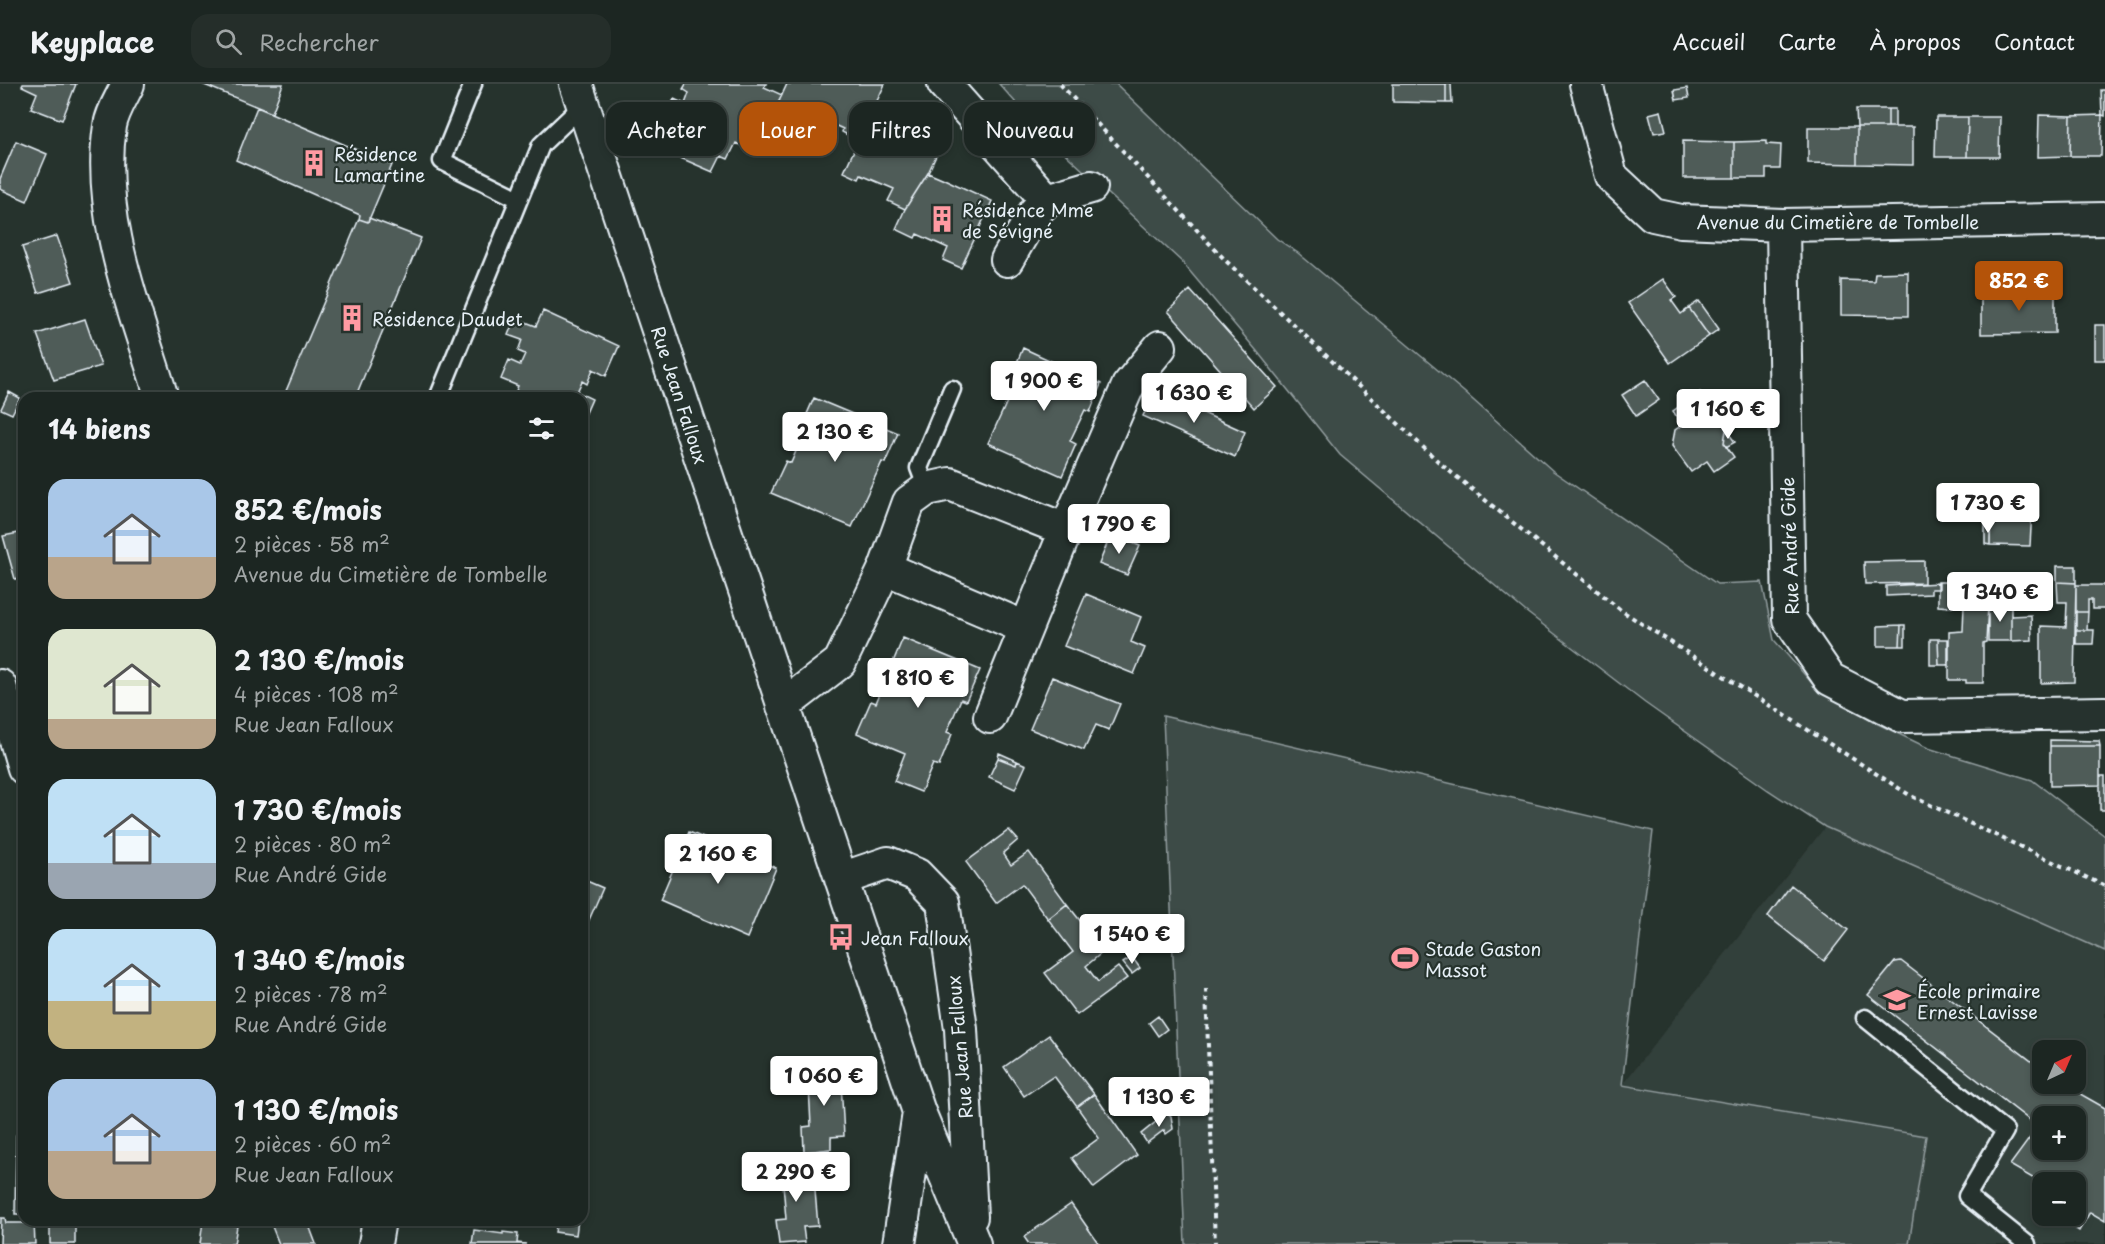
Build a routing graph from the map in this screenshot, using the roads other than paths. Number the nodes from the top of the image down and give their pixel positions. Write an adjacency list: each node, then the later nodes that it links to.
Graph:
1 (128, 84): 14 (street)
2 (473, 84): 7 (lane)
3 (944, 84): 8 (street)
4 (1586, 84): 10 (street, Avenue du Cimetière de Tombelle)
5 (580, 94): 7 (lane); 21 (street, Rue Jean Falloux)
6 (1090, 187): 8 (street)
7 (519, 199): 15 (lane)
8 (1047, 200): 11 (street)
9 (2105, 219): 10 (street, Avenue du Cimetière de Tombelle)
10 (1783, 225): 22 (street, Rue André Gide)
11 (1007, 260)
12 (1160, 347): 17 (street)
13 (952, 389): 16 (lane)
14 (160, 392)
15 (440, 392)
16 (927, 489): 17 (street); 18 (street)
17 (1066, 530): 19 (street)
18 (885, 568): 19 (street); 21 (street)
19 (1026, 628): 23 (street)
20 (0, 686): 24 (street)
21 (783, 706): 25 (street, Rue Jean Falloux)
22 (2105, 713)
23 (990, 717)
24 (18, 748)
25 (841, 879): 27 (street, Rue Jean Falloux); 29 (street, Rue Jean Falloux)
26 (1865, 1018): 32 (lane)
27 (919, 1112): 29 (street, Rue Jean Falloux); 31 (street, Rue Jean Falloux)
28 (378, 1226): 30 (street)
29 (973, 1241)
30 (375, 1244)
31 (899, 1244)
32 (2027, 1244)

